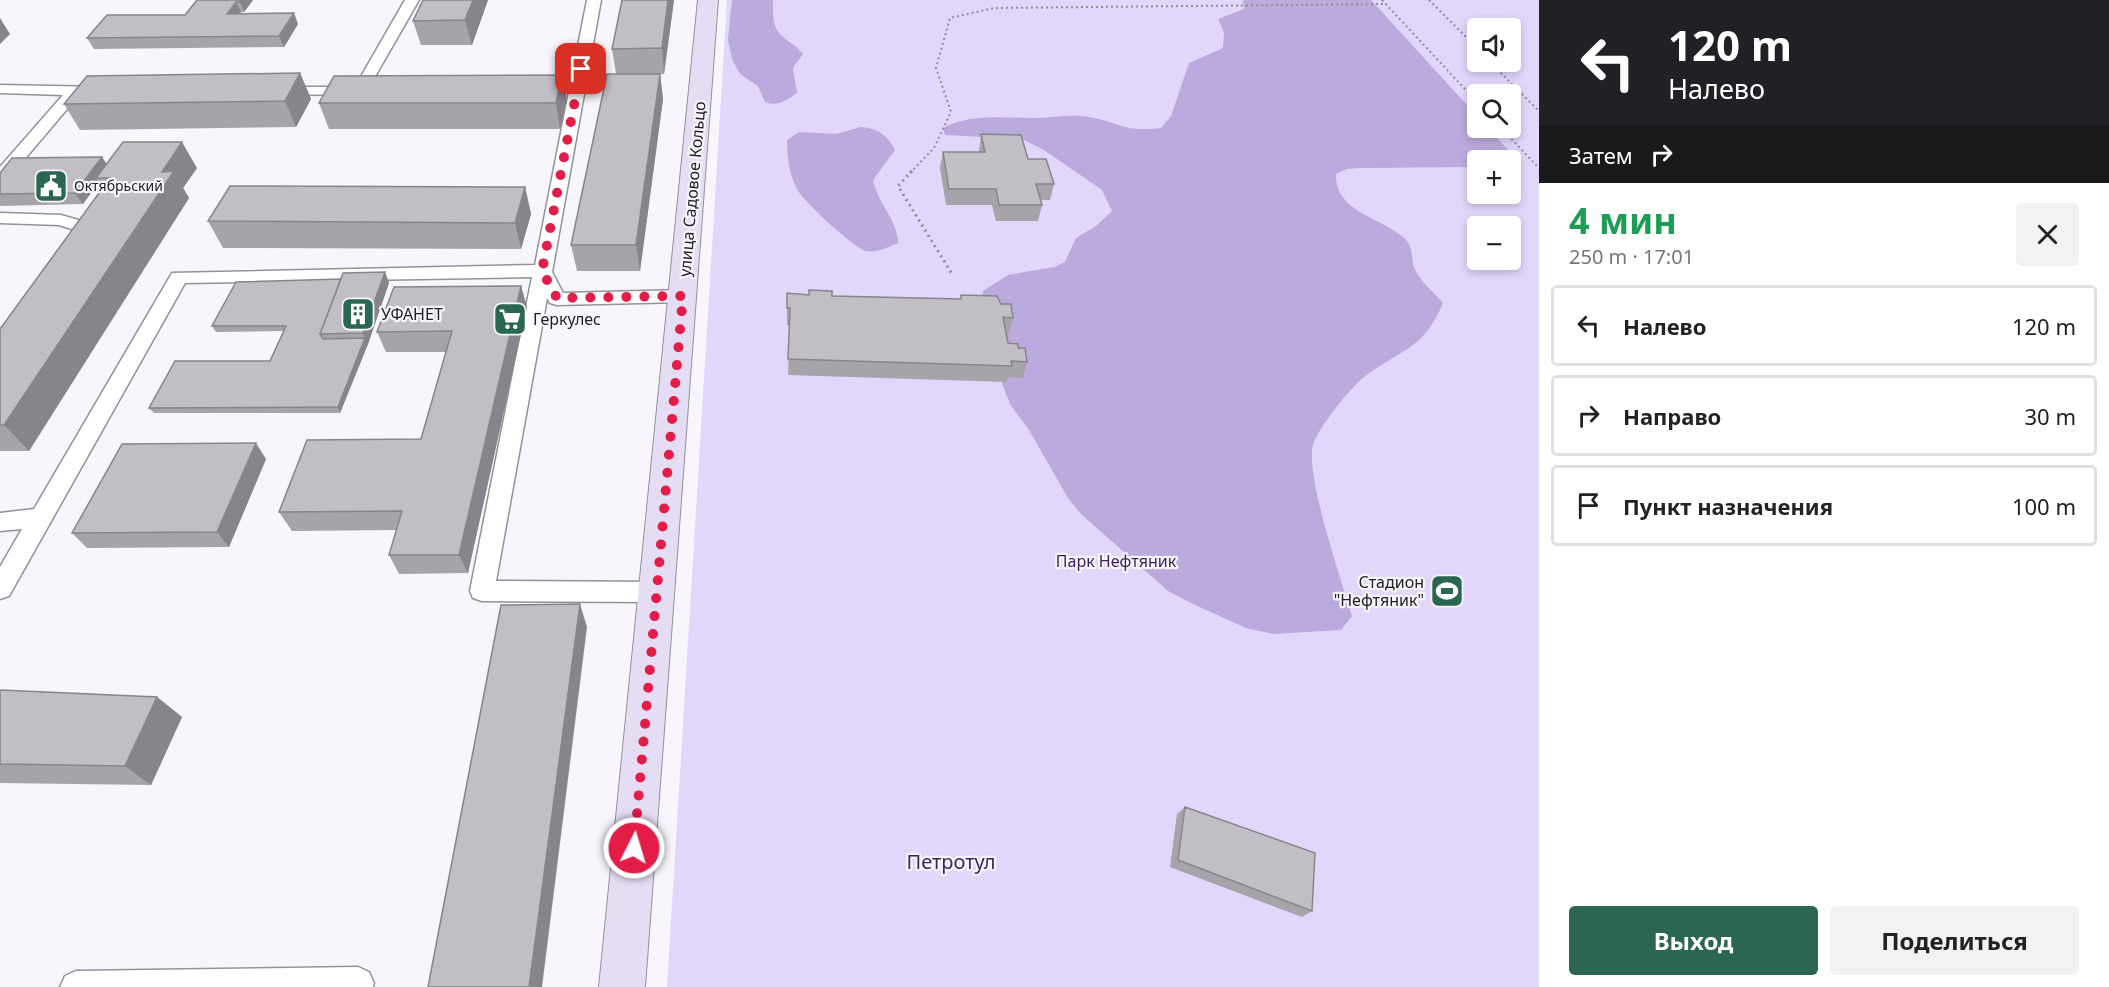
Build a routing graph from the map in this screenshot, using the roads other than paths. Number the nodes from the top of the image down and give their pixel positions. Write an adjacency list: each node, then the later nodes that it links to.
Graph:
1 (412, 0): 8 (lane)
2 (594, 0): 13 (lane)
3 (708, 0): 14 (main road, улица Садовое Кольцо)
4 (0, 89): 5 (lane)
5 (74, 91): 6 (lane); 10 (lane)
6 (122, 91)
7 (265, 91): 8 (lane)
8 (360, 91): 9 (lane)
9 (383, 91)
10 (0, 177)
11 (0, 218): 12 (lane)
12 (65, 256)
13 (542, 271): 14 (lane); 15 (lane); 18 (lane)
14 (683, 296): 18 (main road, улица Садовое Кольцо)
15 (43, 518): 16 (lane); 17 (lane)
16 (0, 522)
17 (0, 589)
18 (656, 592): 21 (main road, улица Садовое Кольцо)
19 (76, 987): 20 (lane)
20 (357, 987)
21 (622, 987)

